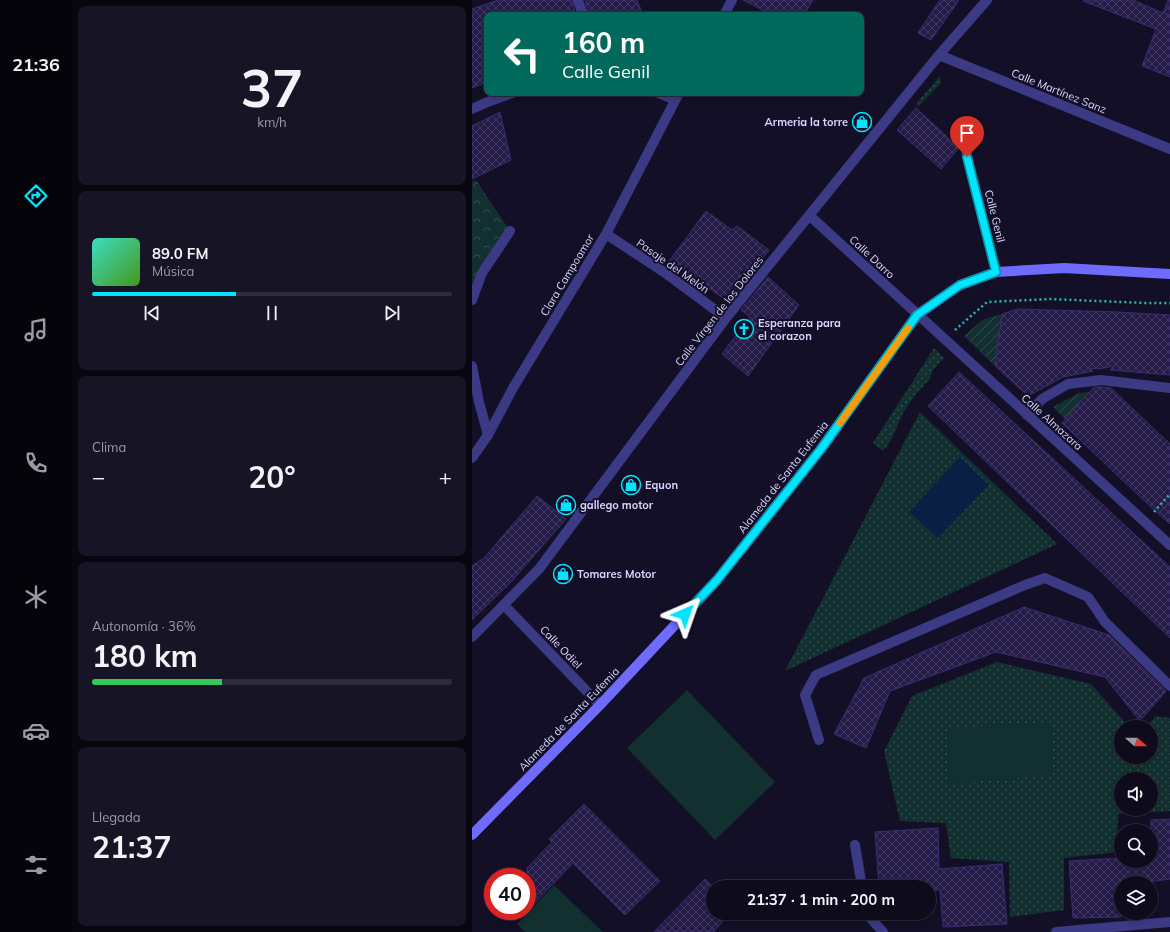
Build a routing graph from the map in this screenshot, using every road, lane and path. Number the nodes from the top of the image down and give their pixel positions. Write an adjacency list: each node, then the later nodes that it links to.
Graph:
1 (578, 0): 4 (street)
2 (732, 0): 5 (street)
3 (987, 0): 6 (street, Calle Virgen de los Dolores)
4 (582, 12)
5 (726, 12)
6 (939, 55): 11 (street, Calle Martínez Sanz); 12 (street, Calle Virgen de los Dolores)
7 (504, 96): 9 (street)
8 (677, 97): 14 (street, Clara Campoamor)
9 (472, 109)
10 (964, 143): 15 (street, Calle Genil)
11 (1170, 149)
12 (810, 216): 19 (street, Calle Darro); 20 (street, Calle Virgen de los Dolores)
13 (510, 231): 17 (street)
14 (606, 234): 20 (street, Pasaje del Melón); 25 (street, Clara Campoamor)
15 (996, 272): 16 (street, Alameda de Santa Eufemia); 19 (street, Alameda de Santa Eufemia)
16 (1170, 274)
17 (472, 300)
18 (1170, 303): 21 (path)
19 (917, 315): 21 (street, Calle Almazara); 33 (street, Alameda de Santa Eufemia)
20 (726, 318): 30 (street, Calle Virgen de los Dolores)
21 (943, 339): 24 (street, Calle Almazara)
22 (472, 366): 25 (street)
23 (1170, 388): 24 (street)
24 (1027, 415): 28 (street, Calle Almazara)
25 (488, 435): 26 (street, Clara Campoamor)
26 (472, 458)
27 (1170, 494): 28 (path)
28 (1144, 522): 29 (street, Calle Almazara)
29 (1170, 545)
30 (504, 605): 31 (street, Calle Virgen de los Dolores); 33 (street, Calle Odiel)
31 (472, 637)
32 (1170, 686): 34 (street)
33 (600, 706): 35 (street, Alameda de Santa Eufemia)
34 (819, 740)
35 (472, 835)
36 (855, 845): 37 (street)
37 (861, 880)
38 (872, 920): 40 (street)
39 (1170, 922): 41 (street)
40 (883, 932)
41 (1056, 932)

